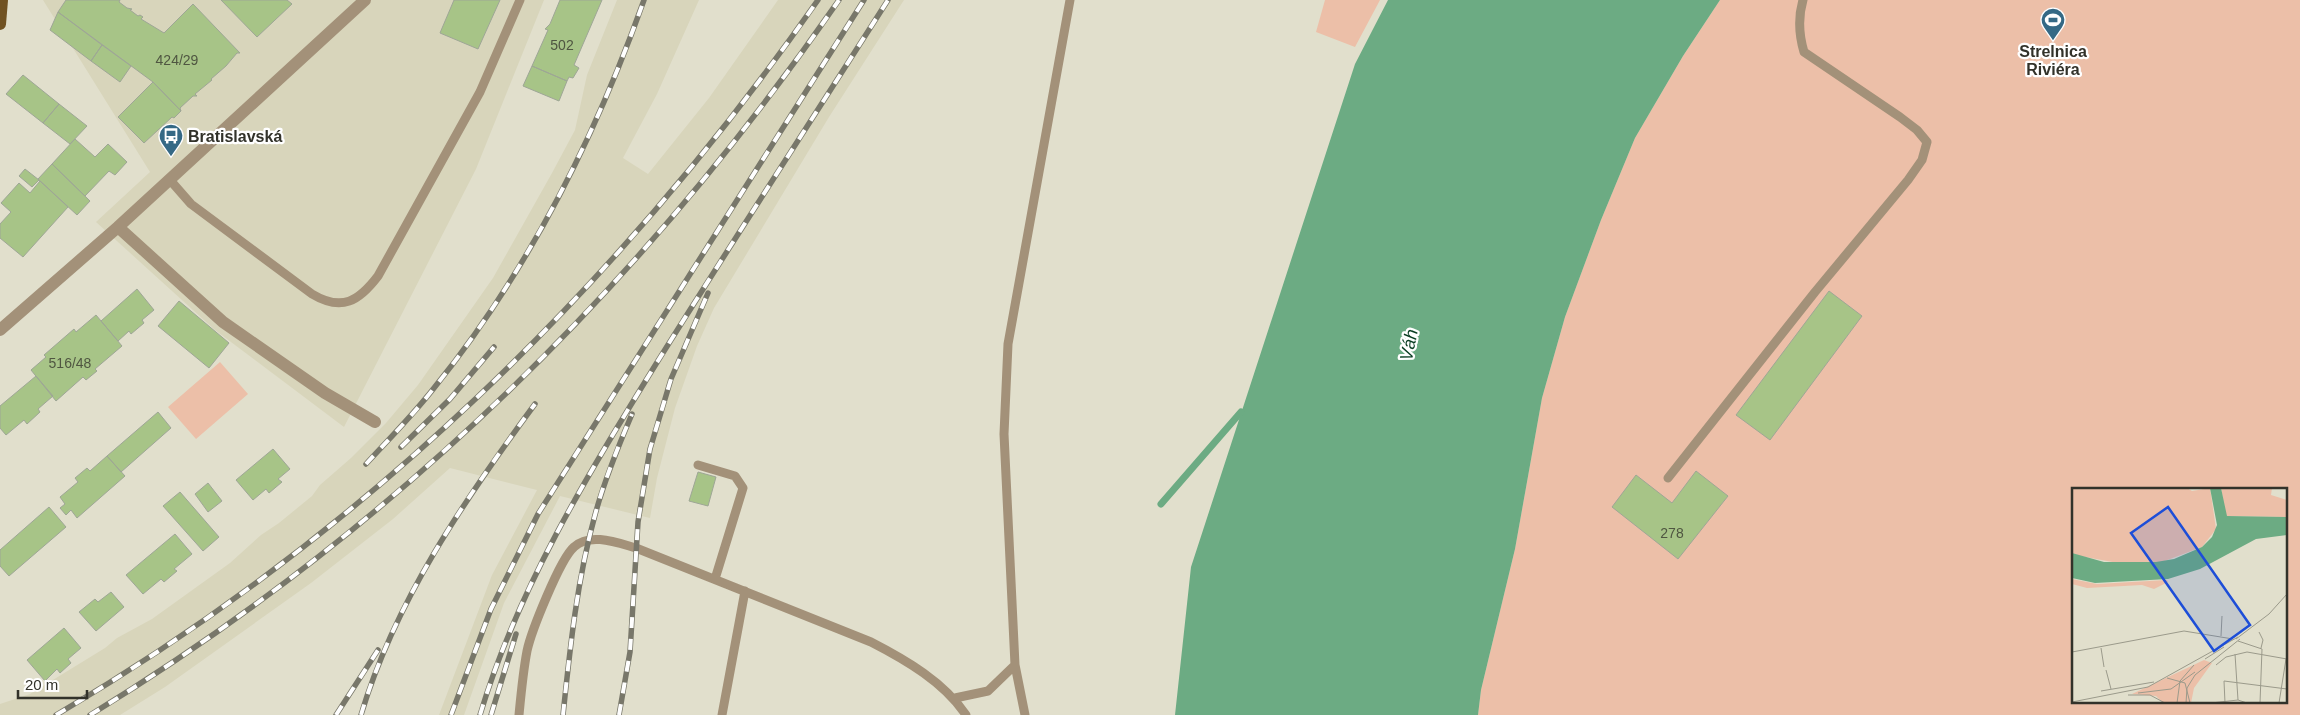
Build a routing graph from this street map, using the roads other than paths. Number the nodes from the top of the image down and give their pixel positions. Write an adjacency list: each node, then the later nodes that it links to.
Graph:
1 (2, 0): 6 (main road)
2 (365, 0): 7 (street)
3 (520, 0): 7 (lane)
4 (1070, 0): 15 (lane)
5 (1803, 0): 12 (lane)
6 (0, 24)
7 (170, 180): 8 (street)
8 (118, 227): 9 (street); 10 (street)
9 (0, 330)
10 (375, 422)
11 (698, 465): 13 (lane)
12 (1668, 478)
13 (715, 579): 14 (lane); 17 (lane)
14 (745, 591): 16 (lane); 18 (lane)
15 (1016, 665): 16 (lane); 20 (lane)
16 (955, 698): 19 (lane)
17 (519, 715)
18 (722, 715)
19 (966, 715)
20 (1025, 715)

